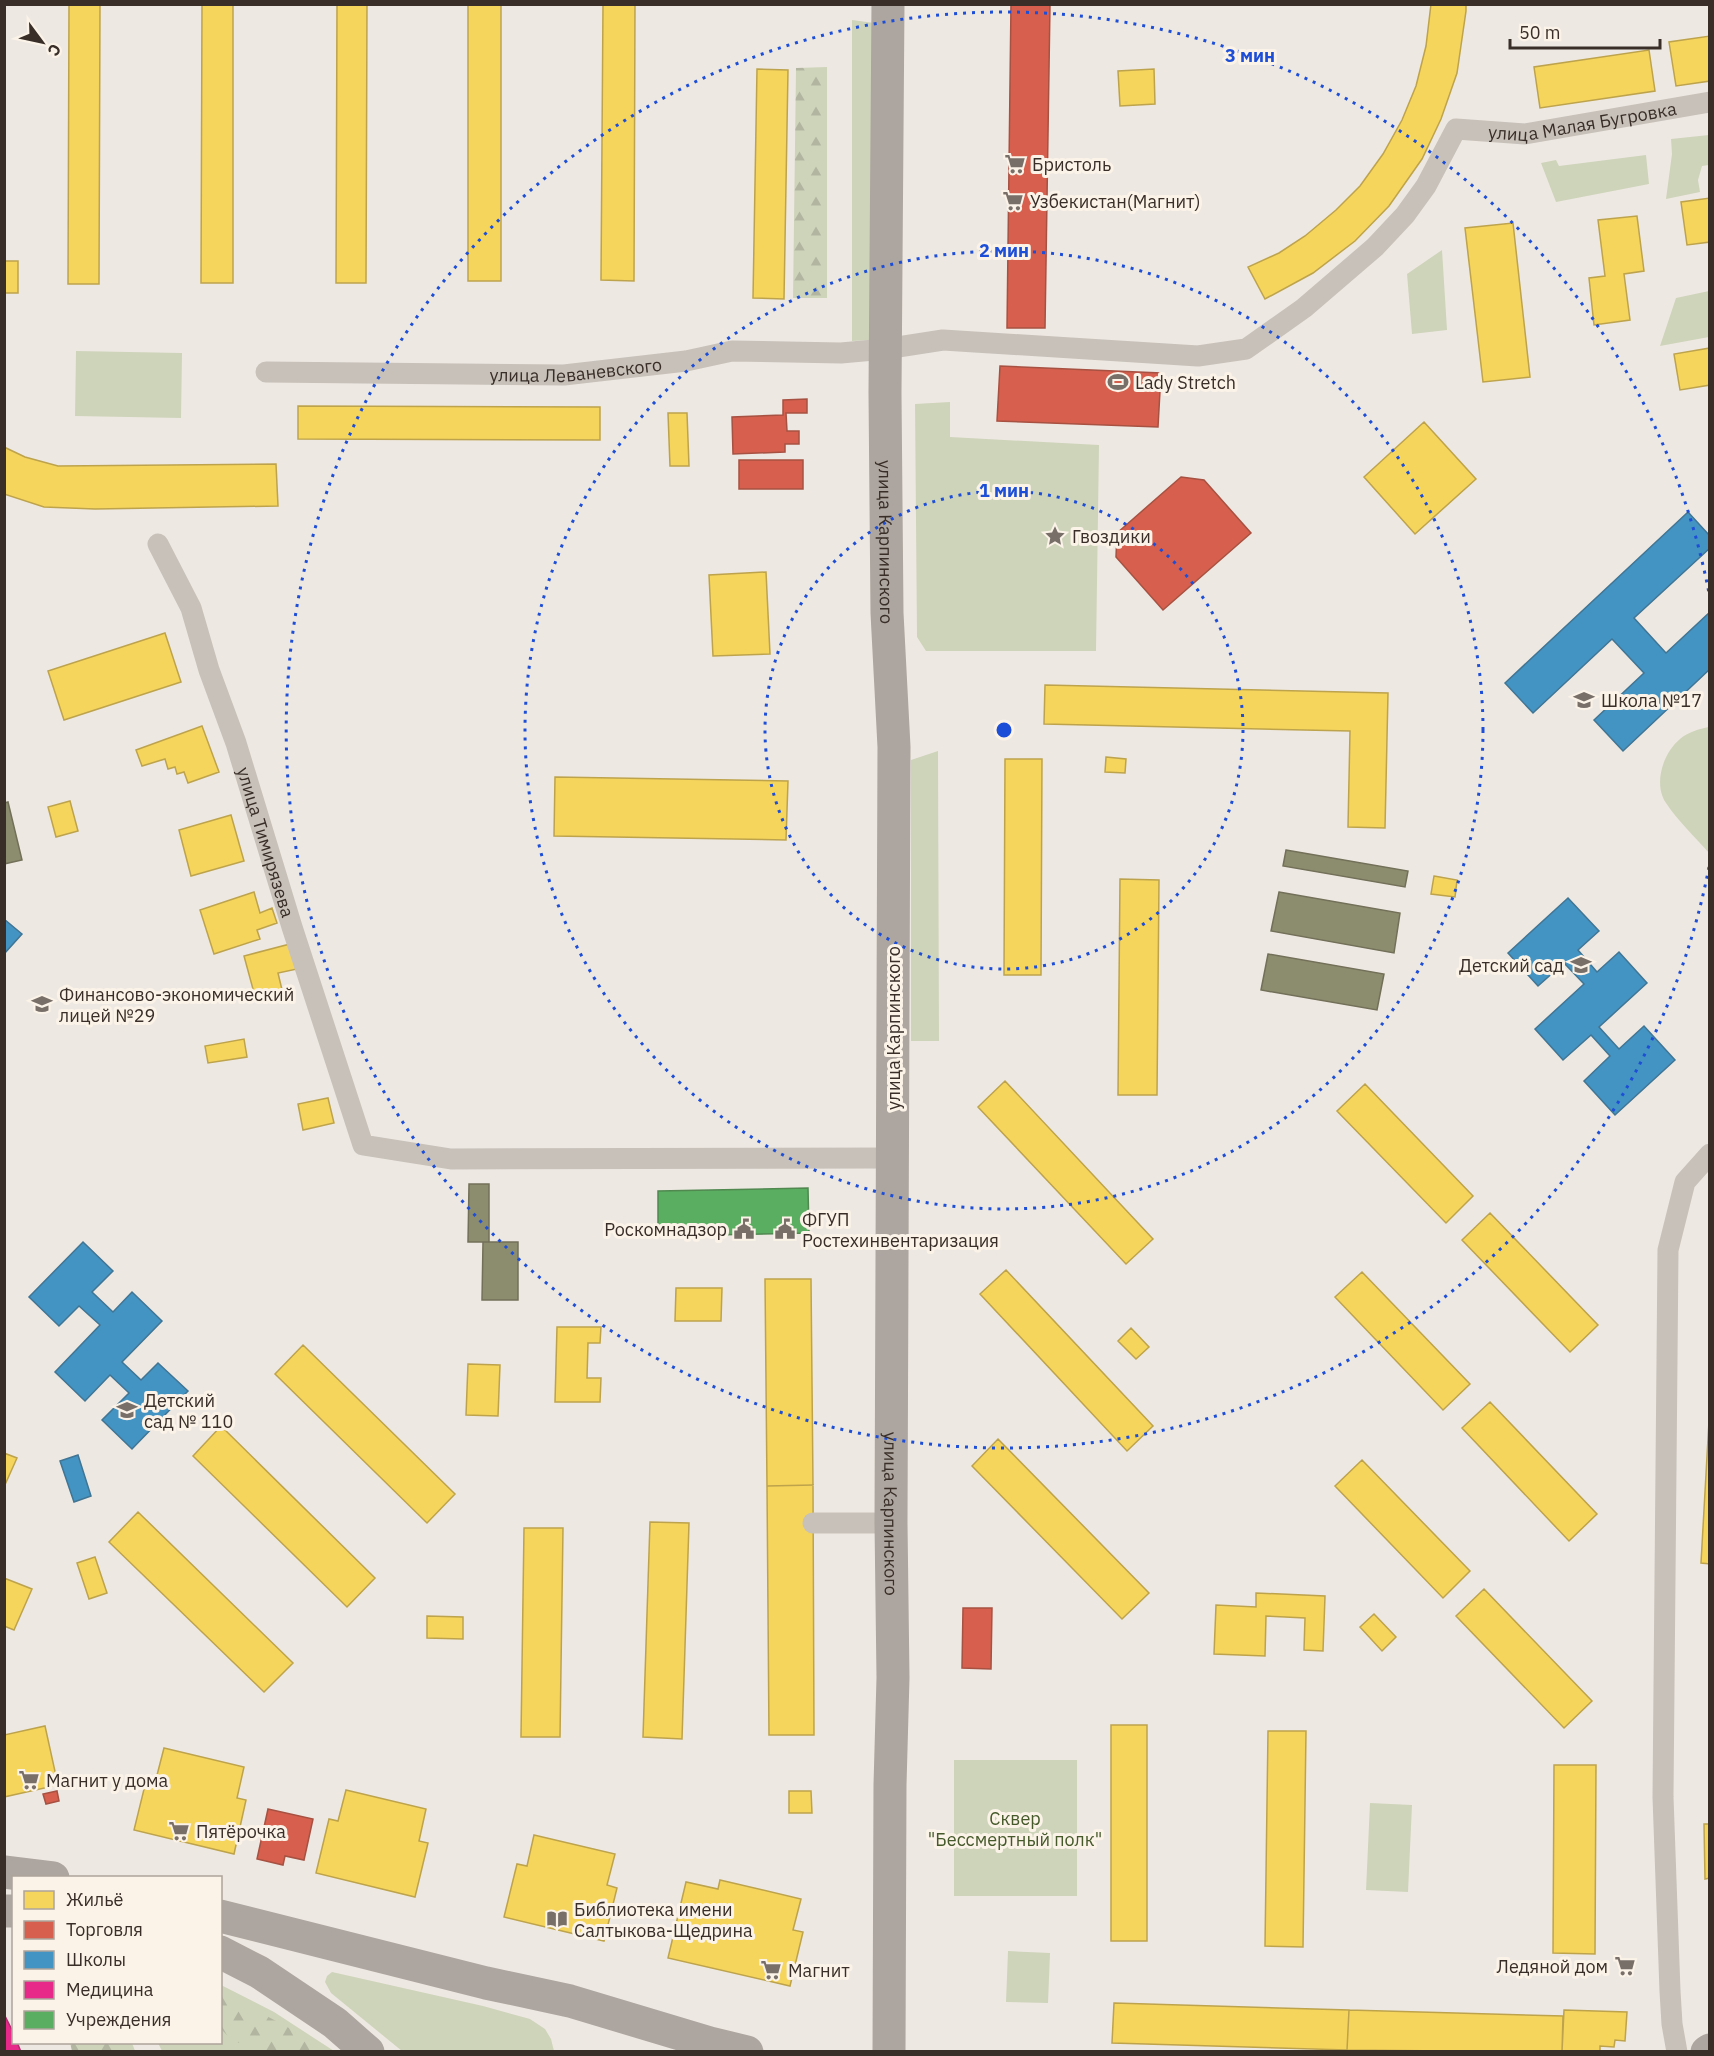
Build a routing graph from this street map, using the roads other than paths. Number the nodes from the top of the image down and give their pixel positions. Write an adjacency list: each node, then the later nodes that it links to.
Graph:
1 (888, 4): 4 (main road, улица Карпинского)
2 (1710, 102): 3 (street, улица Малая Бугровка)
3 (1456, 129): 4 (street, улица Леваневского)
4 (885, 349): 5 (street, улица Леваневского); 8 (main road, улица Карпинского)
5 (266, 372)
6 (158, 544): 8 (street, улица Тимирязева)
7 (1710, 1154): 20 (street)
8 (892, 1158): 9 (main road, улица Карпинского)
9 (891, 1522): 10 (street); 19 (main road, улица Карпинского)
10 (813, 1523)
11 (4, 1872): 12 (main road)
12 (37, 1876)
13 (222, 1917): 15 (main road)
14 (222, 1953): 16 (main road)
15 (710, 2043): 17 (main road); 18 (main road)
16 (368, 2052)
17 (670, 2052)
18 (747, 2052)
19 (889, 2052)
20 (1677, 2052)

